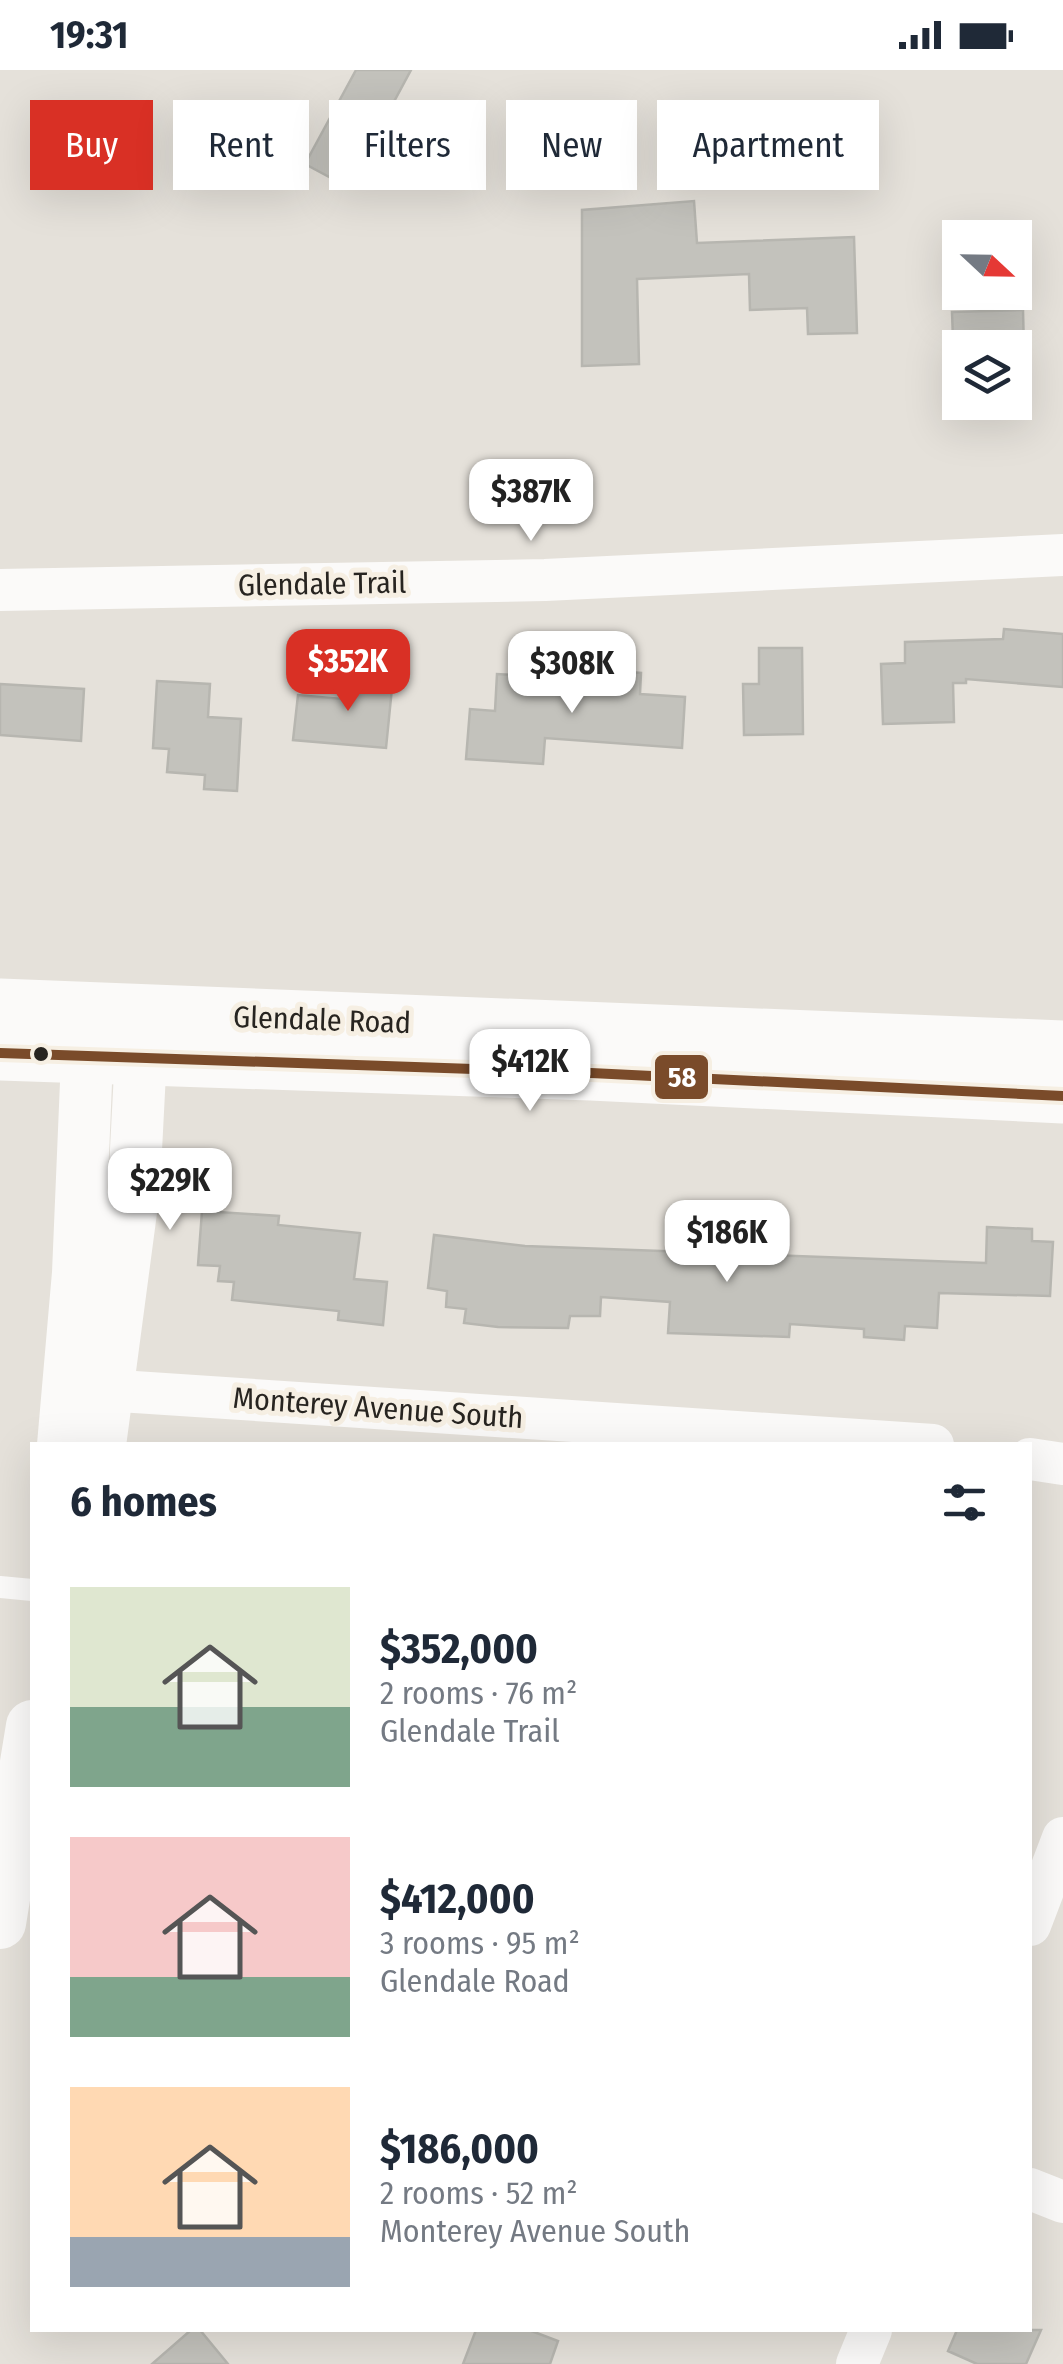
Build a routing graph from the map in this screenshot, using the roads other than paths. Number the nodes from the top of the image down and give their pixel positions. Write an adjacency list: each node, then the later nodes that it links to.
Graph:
1 (1063, 555): 2 (street, Glendale Trail)
2 (0, 590)
3 (0, 1006): 4 (main road, Glendale Road)
4 (115, 1034): 5 (main road, Glendale Road); 6 (main road, Glendale Road); 7 (main road, Glendale Road); 8 (street)
5 (1063, 1048)
6 (0, 1053)
7 (1063, 1096)
8 (80, 1388): 9 (street); 10 (street); 11 (street, Monterey Avenue South)
9 (64, 1442)
10 (99, 1442)
11 (887, 1442)
12 (1032, 1459): 13 (street)
13 (1063, 1464)
14 (0, 1587): 15 (lane)
15 (30, 1590)
16 (30, 1758): 17 (street)
17 (25, 1837): 20 (street)
18 (1063, 1838): 19 (street)
19 (1032, 1920)
20 (0, 1925)
21 (1032, 2189): 22 (street)
22 (1063, 2202)
23 (870, 2332): 24 (street)
24 (857, 2364)

